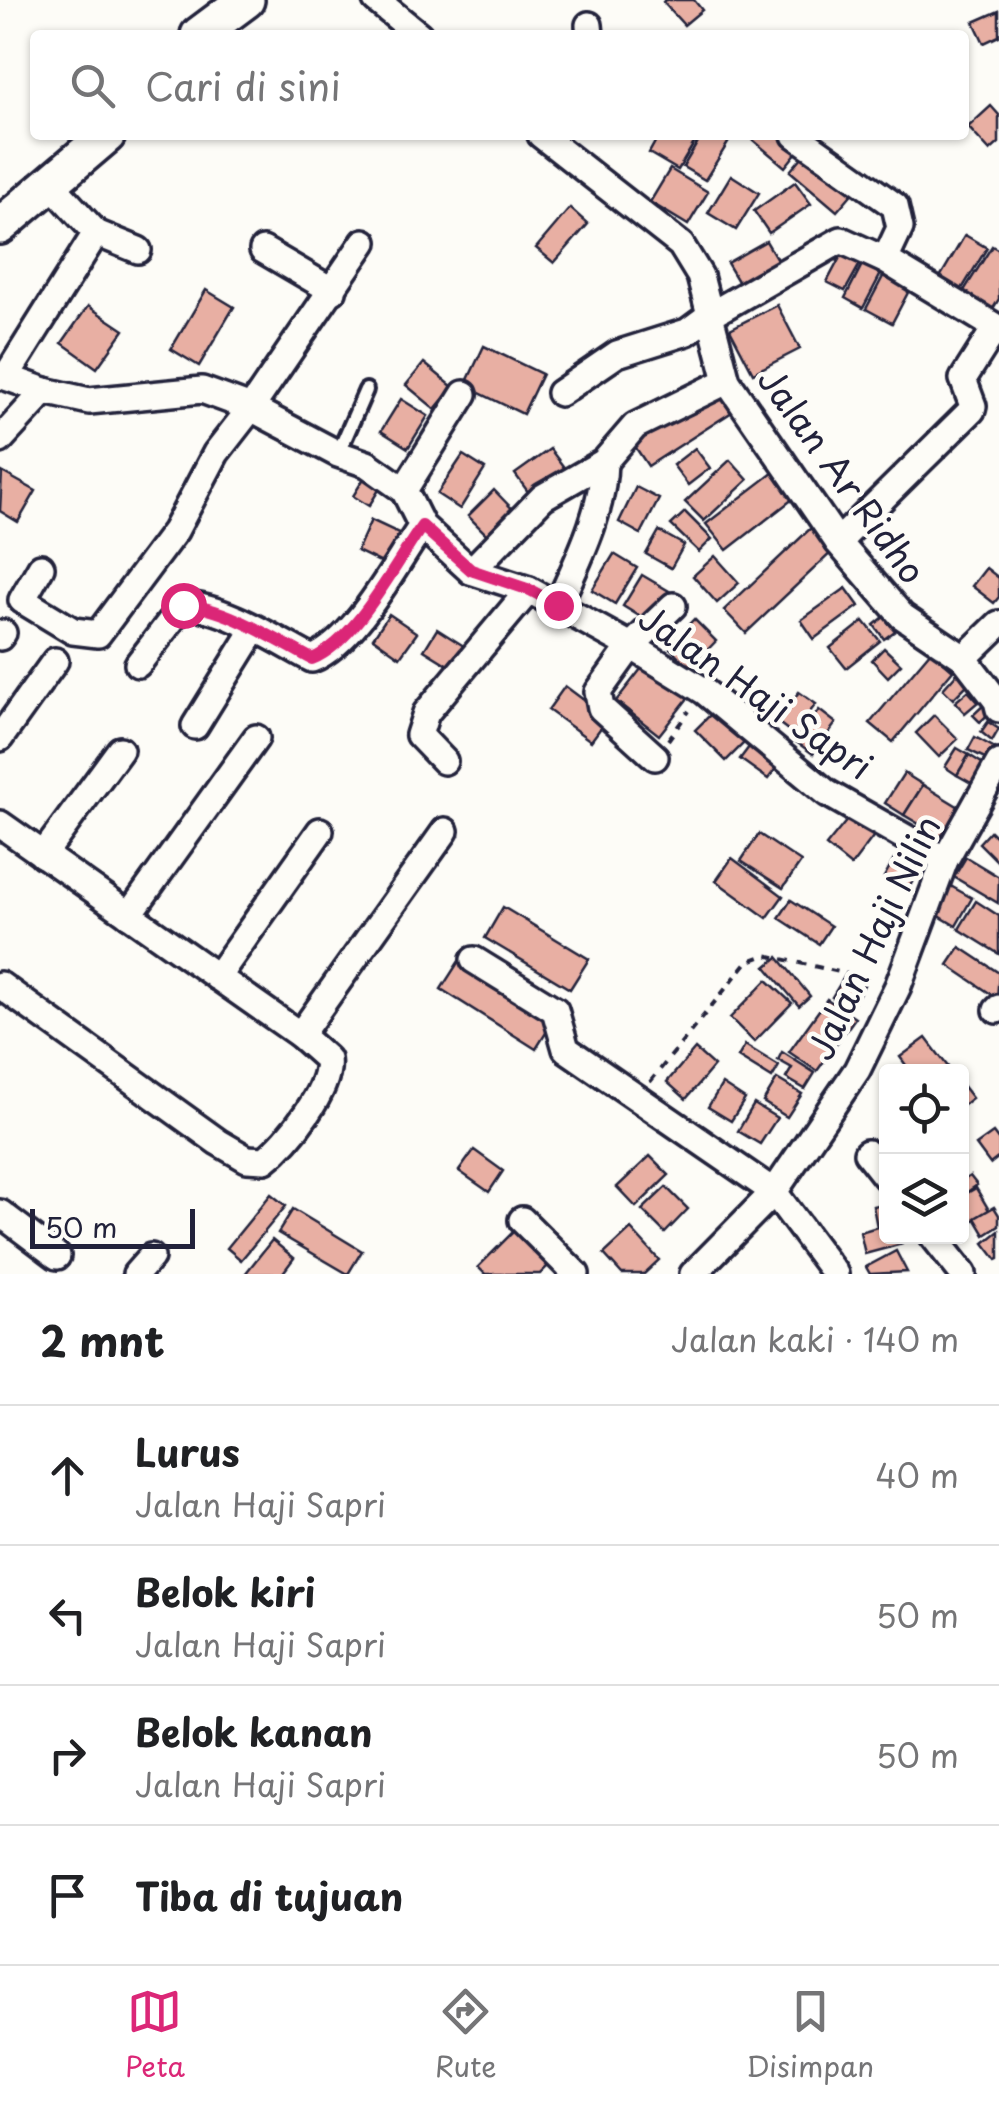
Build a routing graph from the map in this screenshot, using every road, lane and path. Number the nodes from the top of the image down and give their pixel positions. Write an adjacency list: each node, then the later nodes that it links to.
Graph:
1 (376, 0): 4 (street)
2 (243, 1): 3 (main road)
3 (205, 30)
4 (413, 30)
5 (101, 140): 8 (main road)
6 (551, 140): 16 (street, Jalan Ar Ridho)
7 (802, 140): 14 (street)
8 (51, 184): 9 (main road); 10 (street)
9 (0, 226)
10 (96, 234): 12 (street); 18 (street)
11 (364, 242): 15 (street)
12 (138, 250)
13 (263, 250): 15 (street)
14 (884, 260): 16 (street); 17 (street)
15 (333, 291): 24 (street)
16 (710, 315): 19 (street, Jalan Ar Ridho); 22 (street)
17 (997, 328): 30 (street)
18 (3, 376): 21 (street, Jalan Haji Sapri)
19 (727, 381): 27 (street); 30 (street, Jalan Ar Ridho)
20 (366, 390): 26 (lane)
21 (46, 391): 24 (street, Jalan Haji Sapri); 25 (street)
22 (560, 393)
23 (464, 394): 28 (street)
24 (251, 408): 26 (street, Jalan Haji Sapri); 31 (street)
25 (0, 440)
26 (338, 454): 28 (street, Jalan Haji Sapri)
27 (604, 462): 32 (street); 34 (street)
28 (404, 490): 29 (street, Jalan Haji Sapri)
29 (422, 526): 32 (street, Jalan Haji Sapri); 37 (street)
30 (838, 542): 39 (street, Jalan Ar Ridho)
31 (41, 567)
32 (471, 570): 33 (street, Jalan Haji Sapri)
33 (530, 590): 34 (street, Jalan Haji Sapri); 49 (street)
34 (558, 605): 38 (street, Jalan Haji Sapri)
35 (673, 606): 38 (street)
36 (999, 624): 39 (street)
37 (256, 629): 41 (street); 44 (street)
38 (632, 646): 42 (street, Jalan Haji Sapri); 48 (street)
39 (964, 658): 43 (street, Jalan Ar Ridho)
40 (55, 660): 45 (street)
41 (138, 664)
42 (704, 691): 48 (path); 55 (street, Jalan Haji Sapri)
43 (999, 709)
44 (195, 726)
45 (0, 738)
46 (256, 738): 56 (street)
47 (120, 750): 54 (street)
48 (655, 757)
49 (444, 761)
50 (999, 763): 55 (street, Jalan Haji Nilin)
51 (0, 824): 54 (street)
52 (320, 831): 58 (street)
53 (445, 831): 61 (street)
54 (43, 855): 56 (street)
55 (945, 860): 60 (street, Jalan Haji Nilin)
56 (130, 914): 58 (street)
57 (474, 960): 62 (street)
58 (217, 976): 61 (street)
59 (0, 985): 61 (street)
60 (898, 986): 62 (path); 65 (street, Jalan Haji Nilin)
61 (300, 1035)
62 (639, 1096): 65 (street)
63 (867, 1153): 64 (street)
64 (879, 1168)
65 (774, 1192): 71 (street, Jalan Haji Nilin); 72 (street)
66 (0, 1214): 69 (street)
67 (522, 1220): 70 (street)
68 (939, 1244): 73 (street)
69 (57, 1256)
70 (576, 1274)
71 (693, 1274)
72 (834, 1274)
73 (963, 1274)

